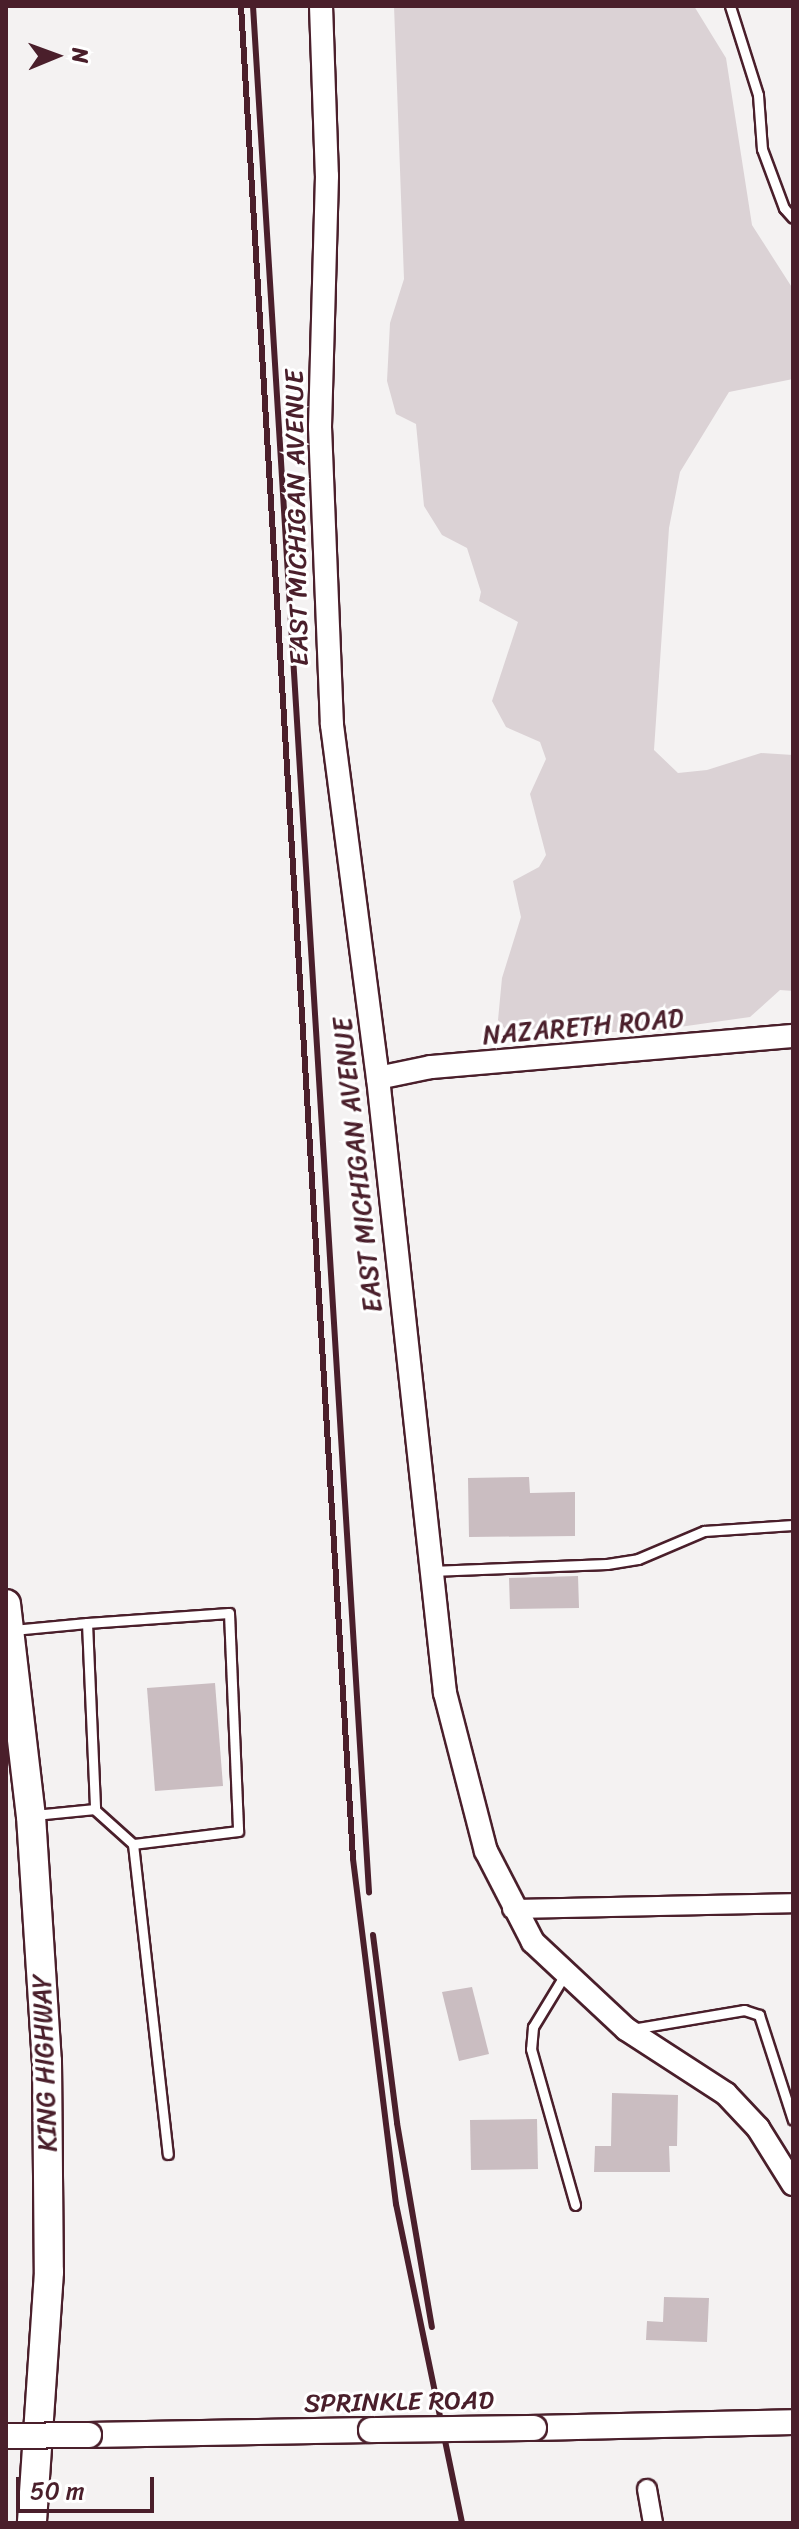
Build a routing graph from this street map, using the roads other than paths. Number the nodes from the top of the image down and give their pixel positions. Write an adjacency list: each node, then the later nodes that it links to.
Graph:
1 (321, 6): 5 (street, EAST MICHIGAN AVENUE)
2 (730, 6): 3 (lane)
3 (793, 218)
4 (793, 1036): 5 (street, NAZARETH ROAD)
5 (378, 1078): 7 (street, EAST MICHIGAN AVENUE)
6 (793, 1525): 7 (lane)
7 (430, 1572): 14 (street, EAST MICHIGAN AVENUE)
8 (8, 1618): 9 (lane); 11 (main road, KING HIGHWAY)
9 (87, 1623): 10 (lane); 12 (lane)
10 (94, 1809): 11 (lane); 12 (lane)
11 (31, 1816): 24 (main road, KING HIGHWAY)
12 (133, 1844): 18 (lane)
13 (793, 1903): 14 (street)
14 (512, 1909): 15 (street, EAST MICHIGAN AVENUE)
15 (564, 1976): 16 (street, EAST MICHIGAN AVENUE); 20 (lane)
16 (628, 2030): 17 (lane); 19 (street, EAST MICHIGAN AVENUE)
17 (793, 2120)
18 (168, 2154)
19 (793, 2184)
20 (575, 2205)
21 (793, 2422): 22 (main road, SPRINKLE ROAD, bridge)
22 (6, 2436)
23 (647, 2489): 25 (street)
24 (32, 2523)
25 (653, 2523)

